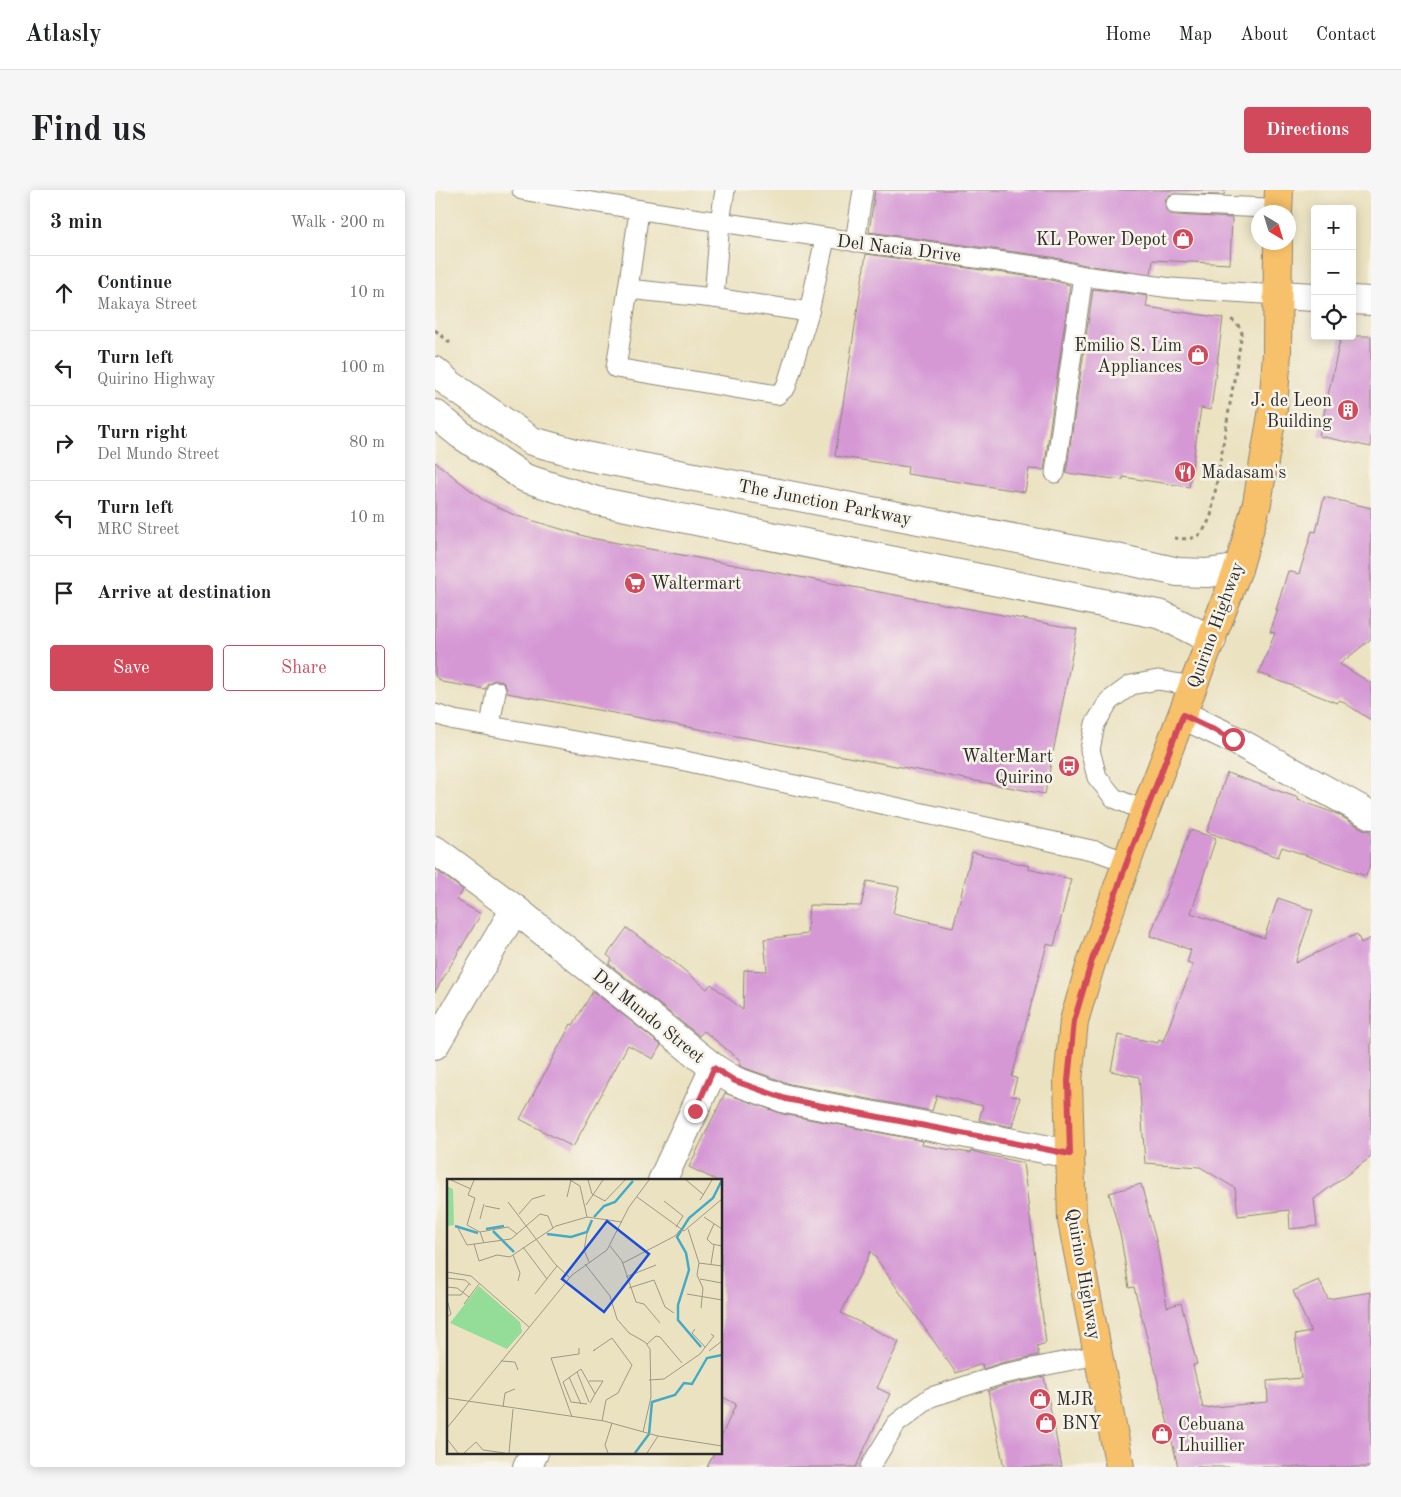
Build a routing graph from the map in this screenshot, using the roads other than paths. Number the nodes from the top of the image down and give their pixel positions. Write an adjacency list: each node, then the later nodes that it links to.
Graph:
1 (522, 190): 6 (lane, Del Nacia Drive)
2 (725, 190): 7 (lane)
3 (863, 190): 9 (lane)
4 (1176, 204): 5 (lane)
5 (1278, 204)
6 (639, 211): 7 (lane, Del Nacia Drive); 12 (lane)
7 (720, 222): 8 (lane, Del Nacia Drive); 15 (lane)
8 (825, 239): 9 (lane, Del Nacia Drive); 18 (lane)
9 (855, 242): 11 (lane, Del Nacia Drive)
10 (1278, 250): 13 (main road, Quirino Highway)
11 (1083, 276): 13 (lane, Del Nacia Drive); 21 (lane)
12 (628, 289): 15 (lane); 18 (lane)
13 (1278, 295): 14 (street); 22 (main road, Quirino Highway)
14 (1311, 297)
15 (714, 298): 18 (lane)
16 (1356, 300): 17 (street)
17 (1371, 301)
18 (809, 312)
19 (435, 371): 22 (street, The Junction Parkway)
20 (435, 414): 23 (street)
21 (1055, 473)
22 (1238, 569): 23 (main road, Quirino Highway)
23 (1212, 640): 24 (main road, Quirino Highway)
24 (1192, 686): 27 (main road, Quirino Highway); 29 (lane)
25 (496, 691): 28 (lane)
26 (435, 714): 28 (lane)
27 (1183, 715): 29 (main road, Quirino Highway); 30 (street)
28 (490, 726): 32 (lane)
29 (1145, 811): 32 (main road, Quirino Highway)
30 (1371, 815)
31 (435, 850): 33 (street, Del Mundo Street)
32 (1127, 862): 36 (main road, Quirino Highway)
33 (515, 909): 34 (street); 35 (street, Del Mundo Street)
34 (435, 1045)
35 (714, 1068): 36 (street, Del Mundo Street); 37 (street)
36 (1070, 1154): 38 (main road, Quirino Highway)
37 (663, 1179)
38 (1097, 1356): 41 (lane); 42 (main road, Quirino Highway)
39 (534, 1454): 40 (street)
40 (527, 1467)
41 (870, 1467)
42 (1120, 1467)

